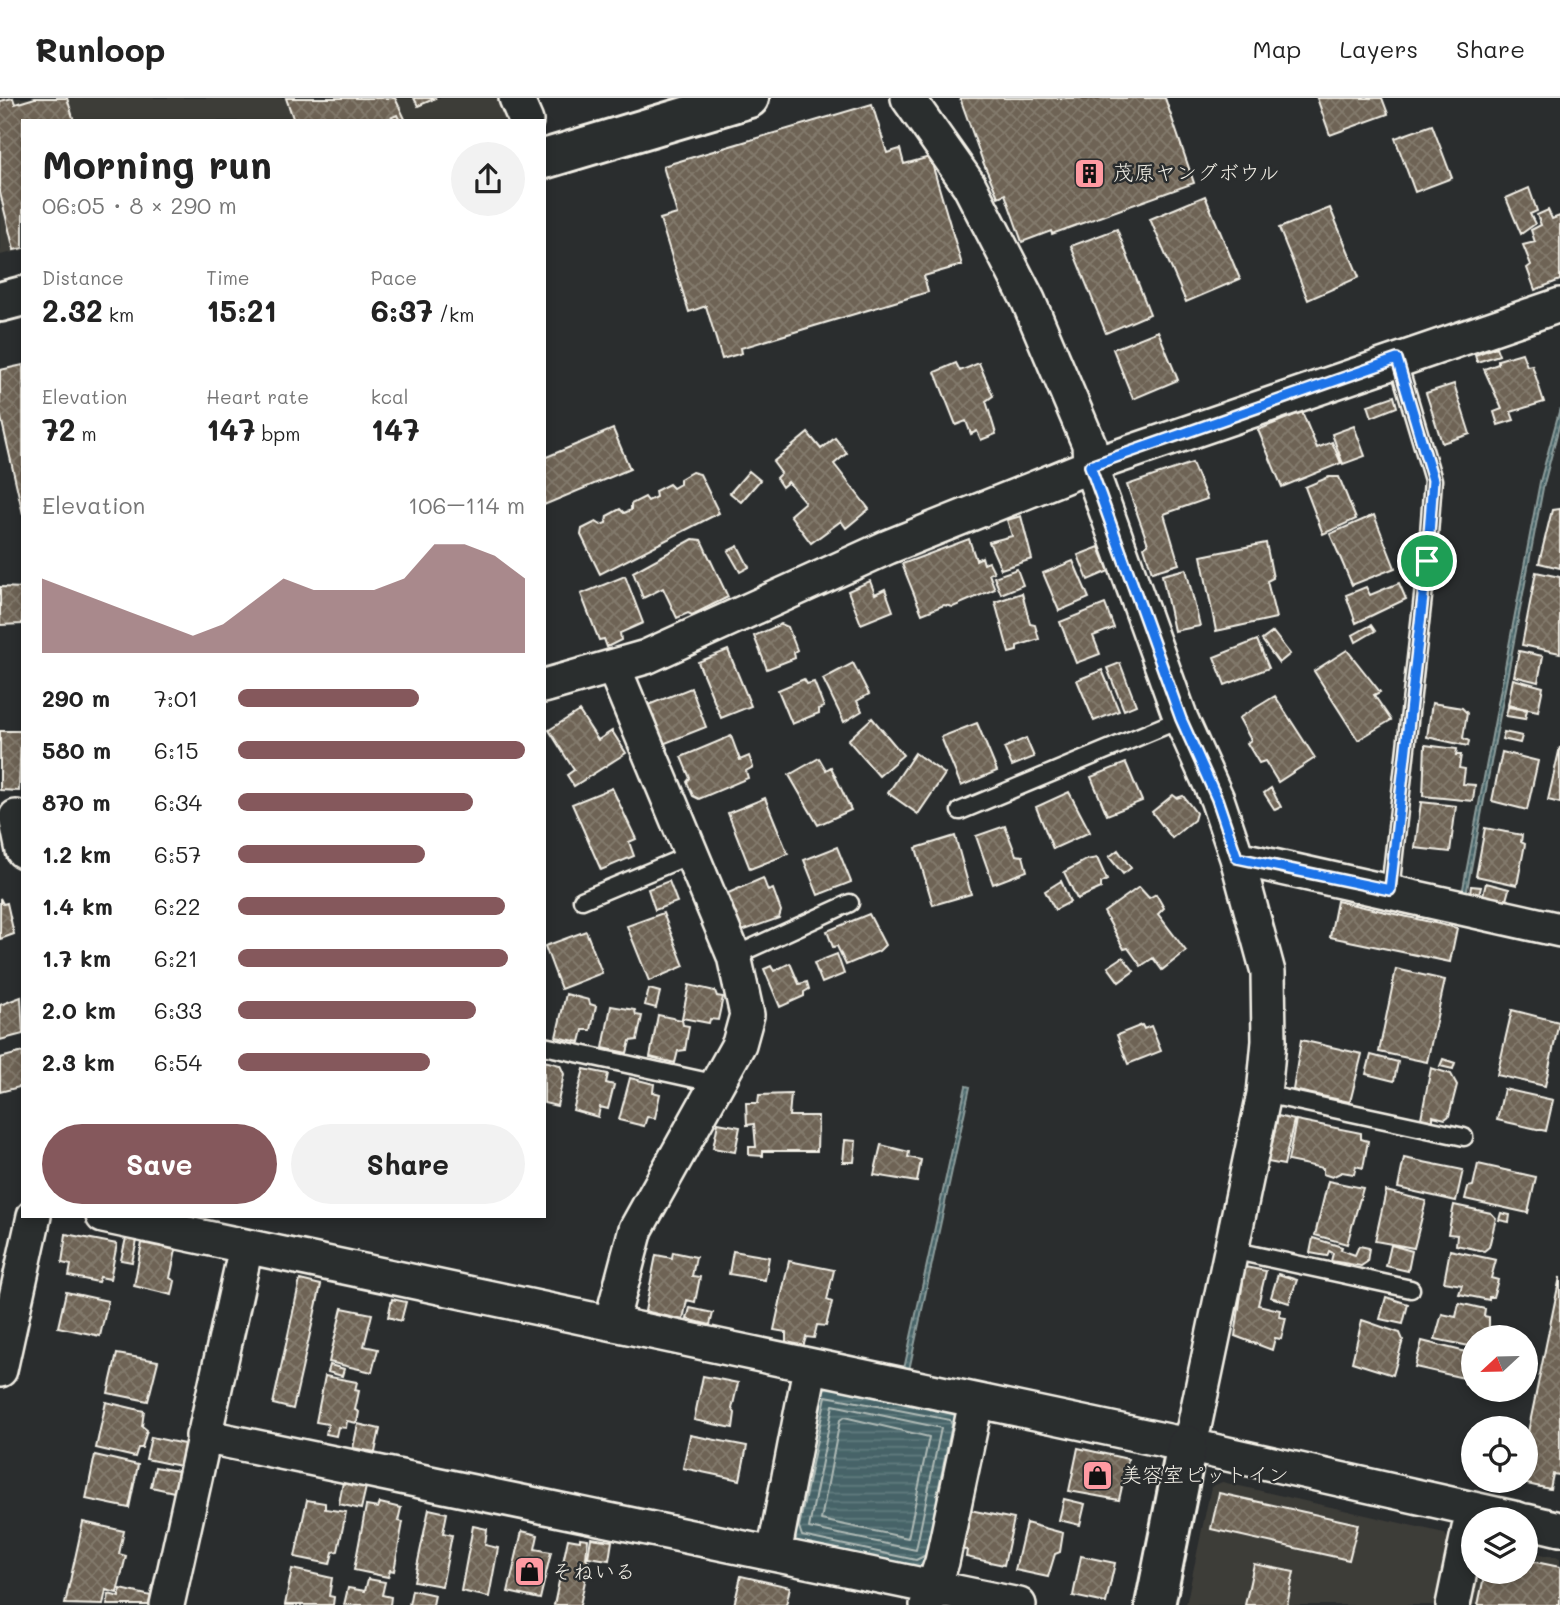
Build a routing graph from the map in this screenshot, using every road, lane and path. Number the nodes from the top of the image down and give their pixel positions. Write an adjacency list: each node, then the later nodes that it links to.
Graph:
1 (516, 98): 4 (street)
2 (749, 98): 5 (street)
3 (908, 98): 10 (street)
4 (525, 119)
5 (546, 158)
6 (21, 297): 7 (street)
7 (0, 302)
8 (1560, 305): 9 (street)
9 (1397, 359): 10 (street); 19 (lane)
10 (1090, 466): 11 (street); 13 (street)
11 (614, 668): 12 (street); 17 (street)
12 (546, 685)
13 (1181, 719): 14 (lane); 18 (street)
14 (960, 811)
15 (13, 818): 16 (street)
16 (21, 844)
17 (692, 854): 20 (lane); 23 (street)
18 (1237, 858): 19 (street); 26 (street)
19 (1390, 890): 22 (street)
20 (582, 900)
21 (850, 903): 23 (lane)
22 (1560, 930)
23 (734, 956): 25 (street)
24 (546, 1046): 25 (lane)
25 (718, 1084): 33 (street)
26 (1264, 1094): 27 (lane); 31 (street)
27 (1464, 1138)
28 (34, 1218): 35 (street)
29 (112, 1218): 30 (street)
30 (246, 1247): 33 (street); 37 (street)
31 (1231, 1250): 32 (lane); 38 (street)
32 (1411, 1289)
33 (611, 1323): 34 (street)
34 (810, 1368): 36 (street); 42 (street)
35 (0, 1370)
36 (976, 1402): 38 (street); 44 (street)
37 (203, 1436): 42 (street); 45 (street)
38 (1186, 1445): 39 (street); 47 (street)
39 (1464, 1507)
40 (1538, 1524): 41 (street)
41 (1560, 1529)
42 (774, 1555): 44 (street)
43 (1461, 1567): 48 (street)
44 (929, 1596): 46 (street)
45 (167, 1605)
46 (1019, 1605)
47 (1154, 1605)
48 (1453, 1605)

